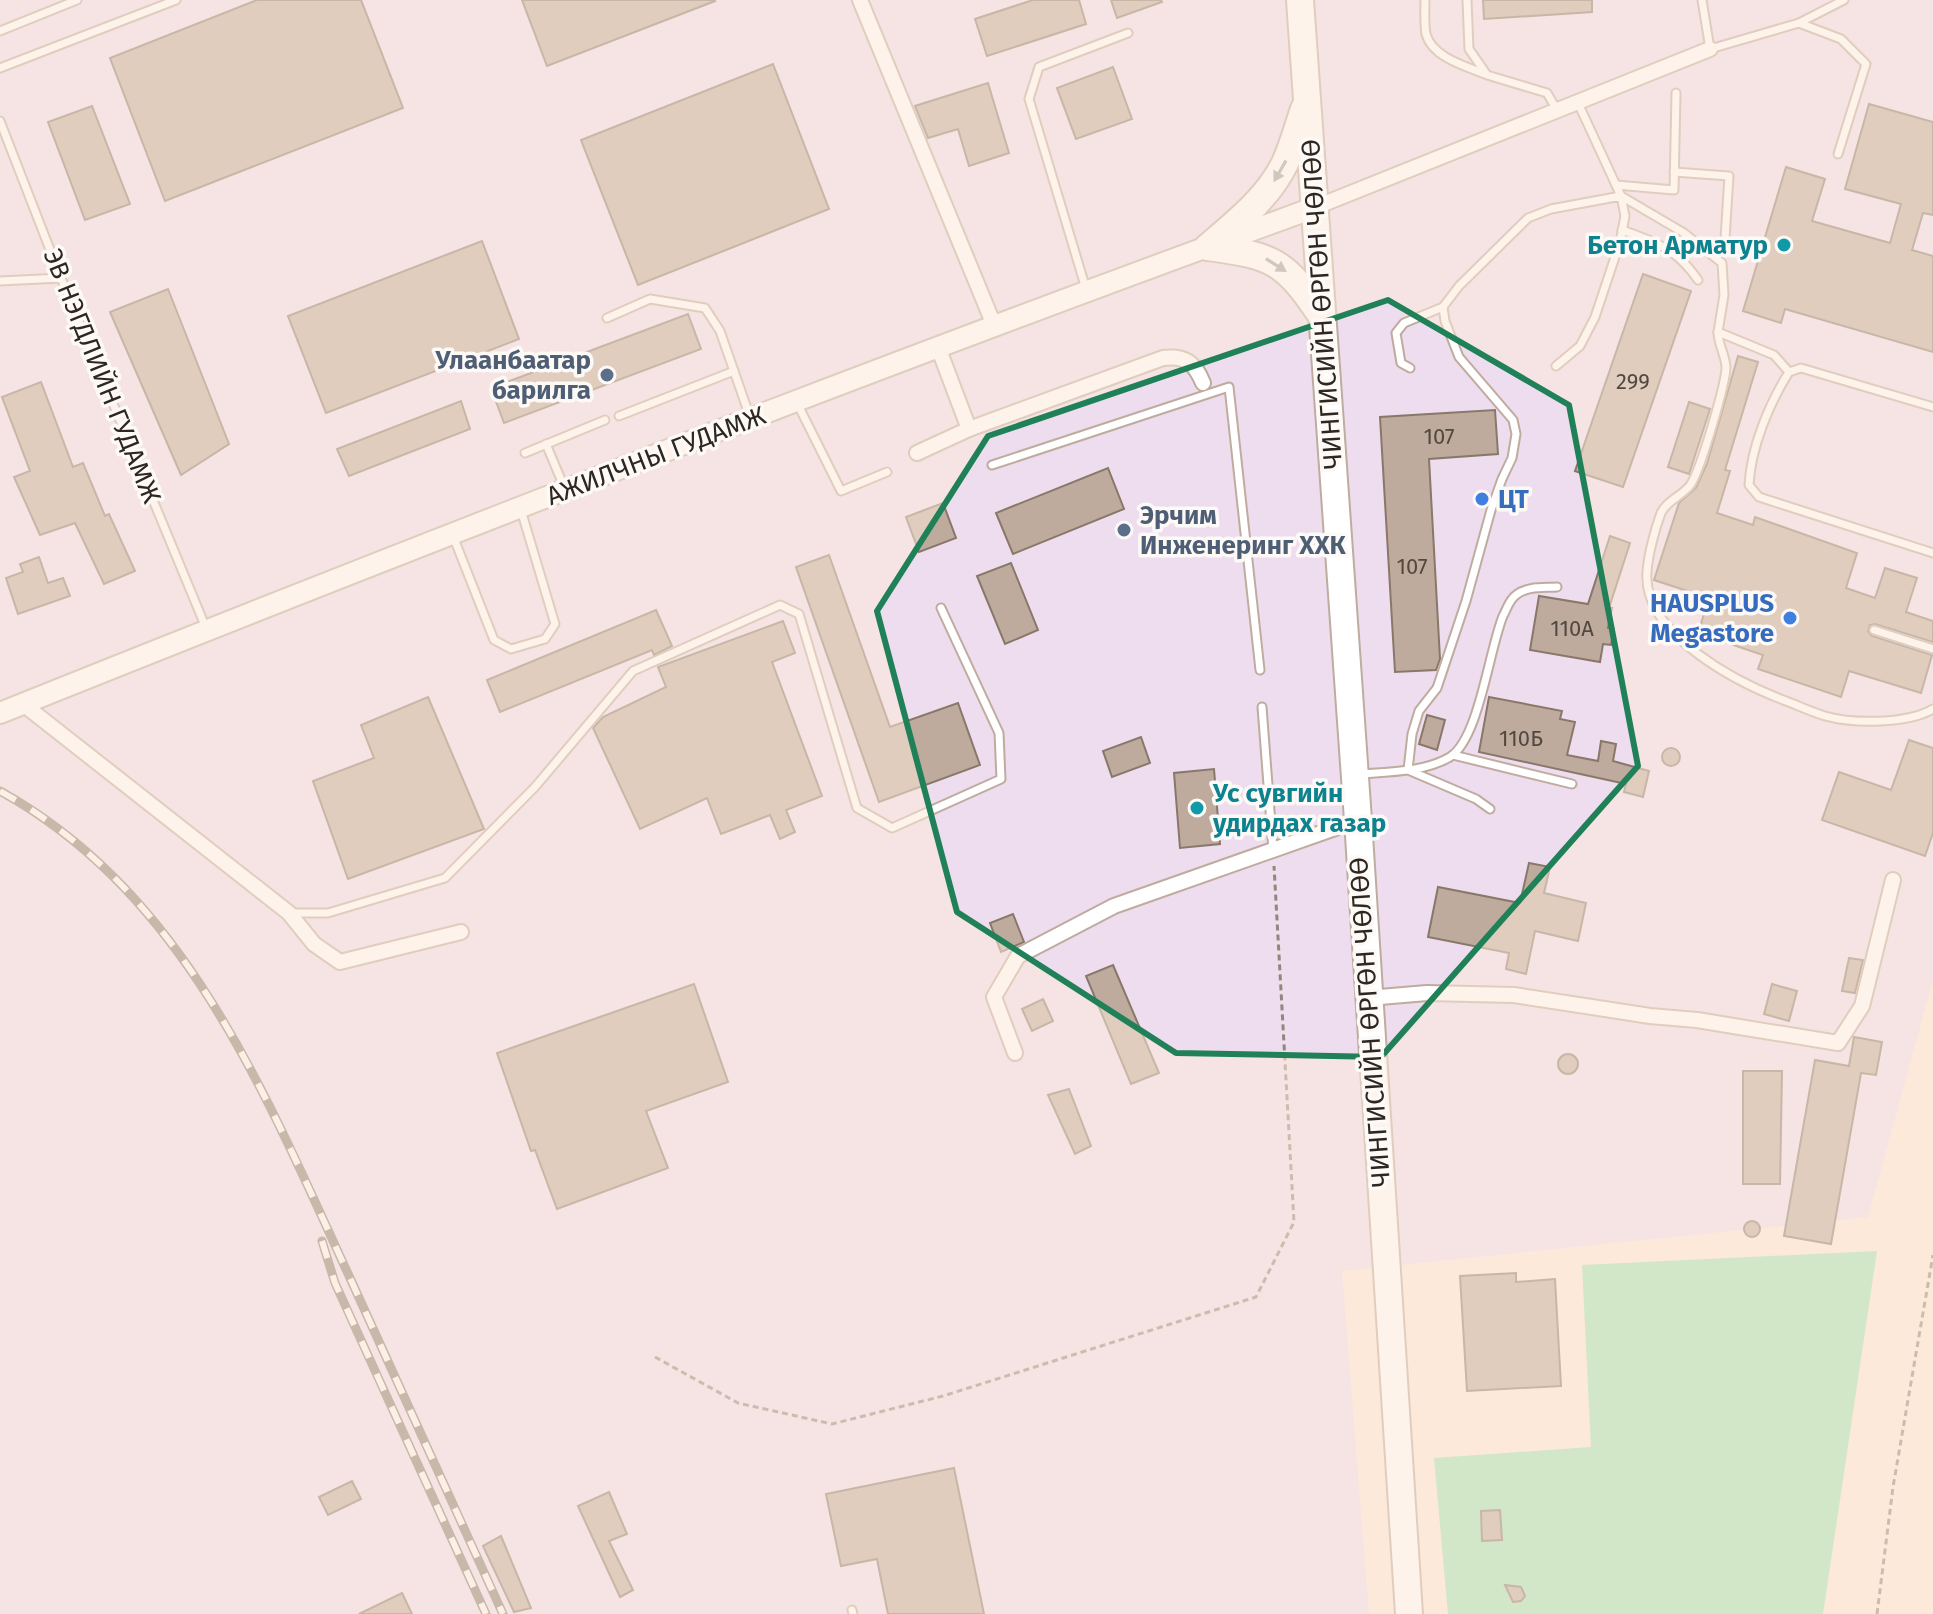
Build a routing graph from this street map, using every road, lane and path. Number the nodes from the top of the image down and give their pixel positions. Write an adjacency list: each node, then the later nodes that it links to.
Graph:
1 (77, 0): 10 (lane)
2 (176, 0): 13 (lane)
3 (860, 0): 35 (street)
4 (1300, 0): 16 (highway, ЧИНГИСИЙН ӨРГӨН ЧӨЛӨӨ)
5 (1425, 0): 14 (lane)
6 (1467, 0): 14 (lane)
7 (1702, 0): 12 (lane)
8 (1844, 0): 9 (lane)
9 (1799, 23): 12 (lane); 20 (lane)
10 (0, 31)
11 (1128, 33): 31 (lane)
12 (1710, 49): 17 (street)
13 (0, 68)
14 (1487, 75): 18 (lane)
15 (1676, 93): 21 (lane)
16 (1308, 99): 24 (highway, ЧИНГИСИЙН ӨРГӨН ЧӨЛӨӨ); 27 (highway, one-way to 27)
17 (1578, 103): 18 (street); 22 (lane)
18 (1559, 111): 24 (street)
19 (0, 121): 28 (lane, ЭВ НЭГДЛИЙН ГУДАМЖ)
20 (1838, 154)
21 (1674, 172): 22 (lane); 26 (lane)
22 (1616, 185): 23 (lane)
23 (1621, 196): 25 (lane); 32 (lane); 36 (lane)
24 (1316, 207): 27 (main road, АЖИЛЧНЫ ГУДАМЖ); 34 (highway, ЧИНГИСИЙН ӨРГӨН ЧӨЛӨӨ)
25 (1622, 230): 29 (lane); 38 (lane)
26 (1725, 239)
27 (1208, 247): 31 (main road, АЖИЛЧНЫ ГУДАМЖ); 34 (highway, one-way to 34)
28 (61, 278): 30 (lane); 60 (lane, ЭВ НЭГДЛИЙН ГУДАМЖ)
29 (1698, 280)
30 (0, 281)
31 (1087, 291): 35 (main road, АЖИЛЧНЫ ГУДАМЖ)
32 (1443, 307): 39 (lane); 69 (lane)
33 (607, 318): 40 (lane)
34 (1323, 318): 70 (highway, ЧИНГИСИЙН ӨРГӨН ЧӨЛӨӨ)
35 (994, 325): 37 (main road, АЖИЛЧНЫ ГУДАМЖ)
36 (1718, 332): 41 (lane); 66 (lane)
37 (938, 347): 43 (main road, АЖИЛЧНЫ ГУДАМЖ); 48 (street)
38 (1556, 366)
39 (1410, 368)
40 (734, 371): 45 (lane); 46 (lane)
41 (1789, 372): 44 (lane); 57 (lane)
42 (1203, 383): 48 (street)
43 (796, 401): 46 (main road, АЖИЛЧНЫ ГУДАМЖ); 53 (lane)
44 (1933, 407)
45 (619, 416)
46 (751, 419): 54 (main road, АЖИЛЧНЫ ГУДАМЖ)
47 (605, 420): 49 (lane)
48 (969, 429): 51 (street)
49 (546, 444): 50 (lane); 54 (lane)
50 (525, 453)
51 (917, 453)
52 (992, 465): 63 (lane)
53 (887, 472)
54 (565, 491): 55 (main road, АЖИЛЧНЫ ГУДАМЖ)
55 (520, 508): 56 (main road, АЖИЛЧНЫ ГУДАМЖ); 56 (lane)
56 (452, 535): 60 (main road, АЖИЛЧНЫ ГУДАМЖ)
57 (1933, 553)
58 (1557, 587): 68 (lane)
59 (941, 608): 76 (lane)
60 (207, 630): 64 (main road, АЖИЛЧНЫ ГУДАМЖ)
61 (1874, 630): 62 (lane)
62 (1933, 649)
63 (1260, 670)
64 (23, 704): 67 (main road, АЖИЛЧНЫ ГУДАМЖ); 76 (street)
65 (1262, 707): 74 (lane)
66 (1933, 709)
67 (0, 713)
68 (1453, 755): 69 (lane); 71 (lane)
69 (1408, 770): 70 (lane); 72 (lane)
70 (1354, 774): 73 (highway, ЧИНГИСИЙН ӨРГӨН ЧӨЛӨӨ)
71 (1572, 784)
72 (1490, 809)
73 (1358, 820): 74 (street); 78 (highway, ЧИНГИСИЙН ӨРГӨН ЧӨЛӨӨ)
74 (1273, 850): 79 (street); 81 (path)
75 (1893, 880): 78 (street)
76 (289, 913): 77 (street)
77 (461, 932)
78 (1368, 998): 82 (highway, ЧИНГИСИЙН ӨРГӨН ЧӨЛӨӨ)
79 (1015, 1053)
80 (1933, 1255): 83 (path)
81 (655, 1357)
82 (1409, 1614)
83 (1877, 1614)

